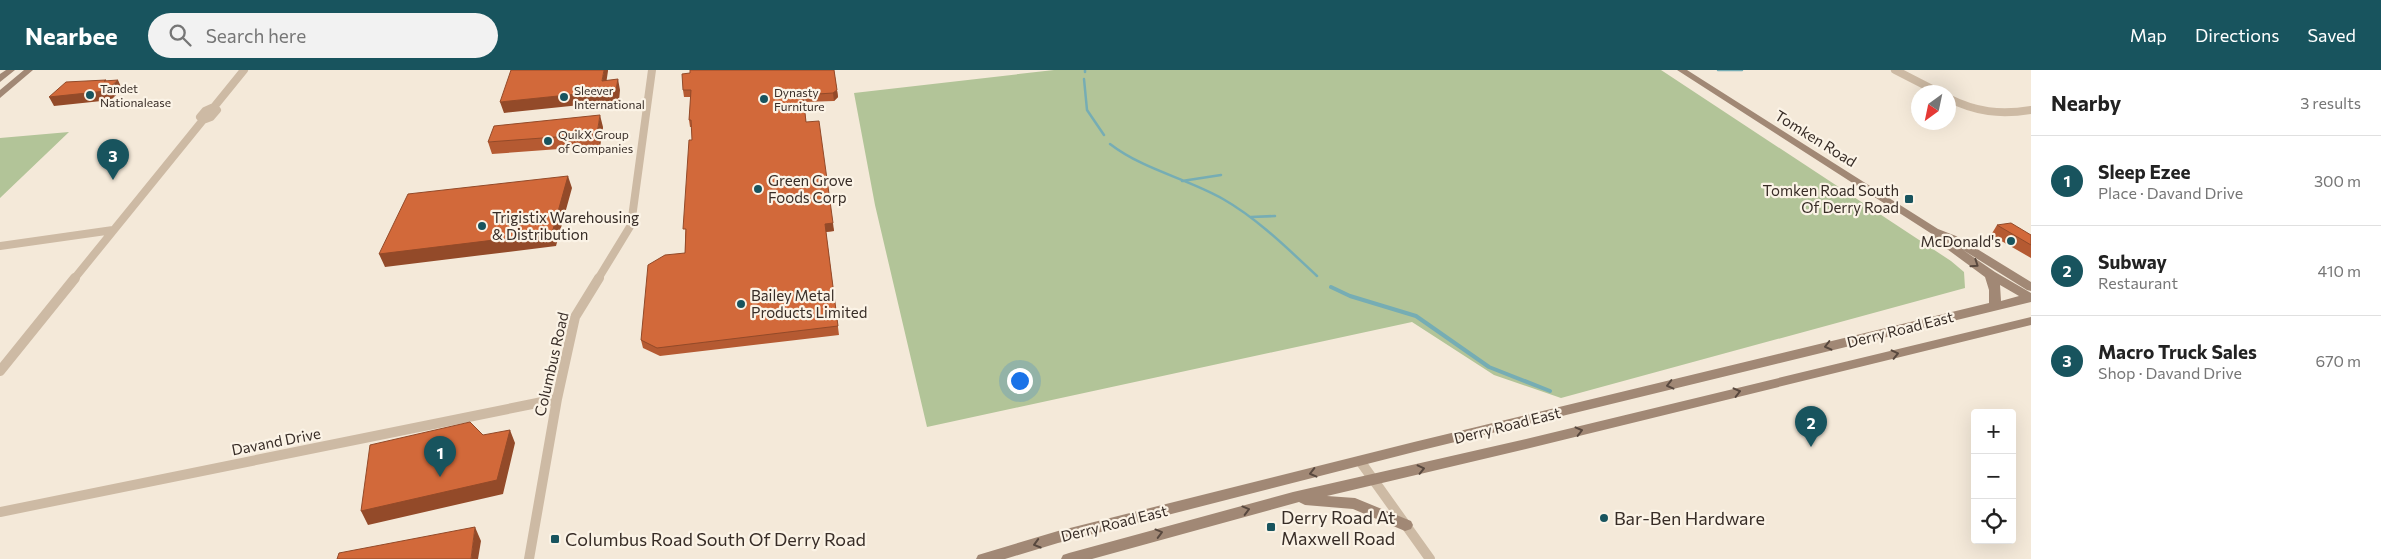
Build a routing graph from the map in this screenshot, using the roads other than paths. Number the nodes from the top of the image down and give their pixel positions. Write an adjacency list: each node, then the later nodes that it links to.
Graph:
1 (11, 70): 7 (main road)
2 (29, 70): 9 (main road)
3 (244, 70): 12 (street)
4 (652, 70): 24 (street, Columbus Road)
5 (1681, 70): 13 (main road, Tomken Road)
6 (1895, 70): 8 (street)
7 (0, 79)
8 (1924, 85)
9 (0, 95)
10 (1956, 101): 11 (street)
11 (2031, 110)
12 (113, 230): 14 (street); 23 (street)
13 (1934, 232): 15 (main road, Tomken Road); 16 (main road, Tomken Road, one-way to 16)
14 (0, 246)
15 (1989, 260): 17 (main road); 18 (main road, Tomken Road)
16 (1991, 275): 18 (main road, Tomken Road); 19 (main road)
17 (2031, 275)
18 (2031, 295): 19 (main road, Derry Road East)
19 (1995, 305): 25 (main road, Derry Road East, one-way to 25)
20 (2031, 321): 21 (main road, Derry Road East)
21 (2009, 327): 22 (main road); 26 (main road, Derry Road East, one-way to 21)
22 (2031, 330)
23 (0, 371)
24 (558, 400): 28 (street, Davand Drive); 30 (street, Columbus Road)
25 (1360, 461): 26 (street); 31 (main road, Derry Road East, one-way to 31)
26 (1374, 480): 27 (main road, Derry Road East); 29 (street)
27 (1293, 498): 29 (main road); 32 (main road, Derry Road East, one-way to 27)
28 (0, 512)
29 (1405, 525): 33 (street)
30 (529, 559)
31 (984, 559)
32 (1069, 559)
33 (1430, 559)

